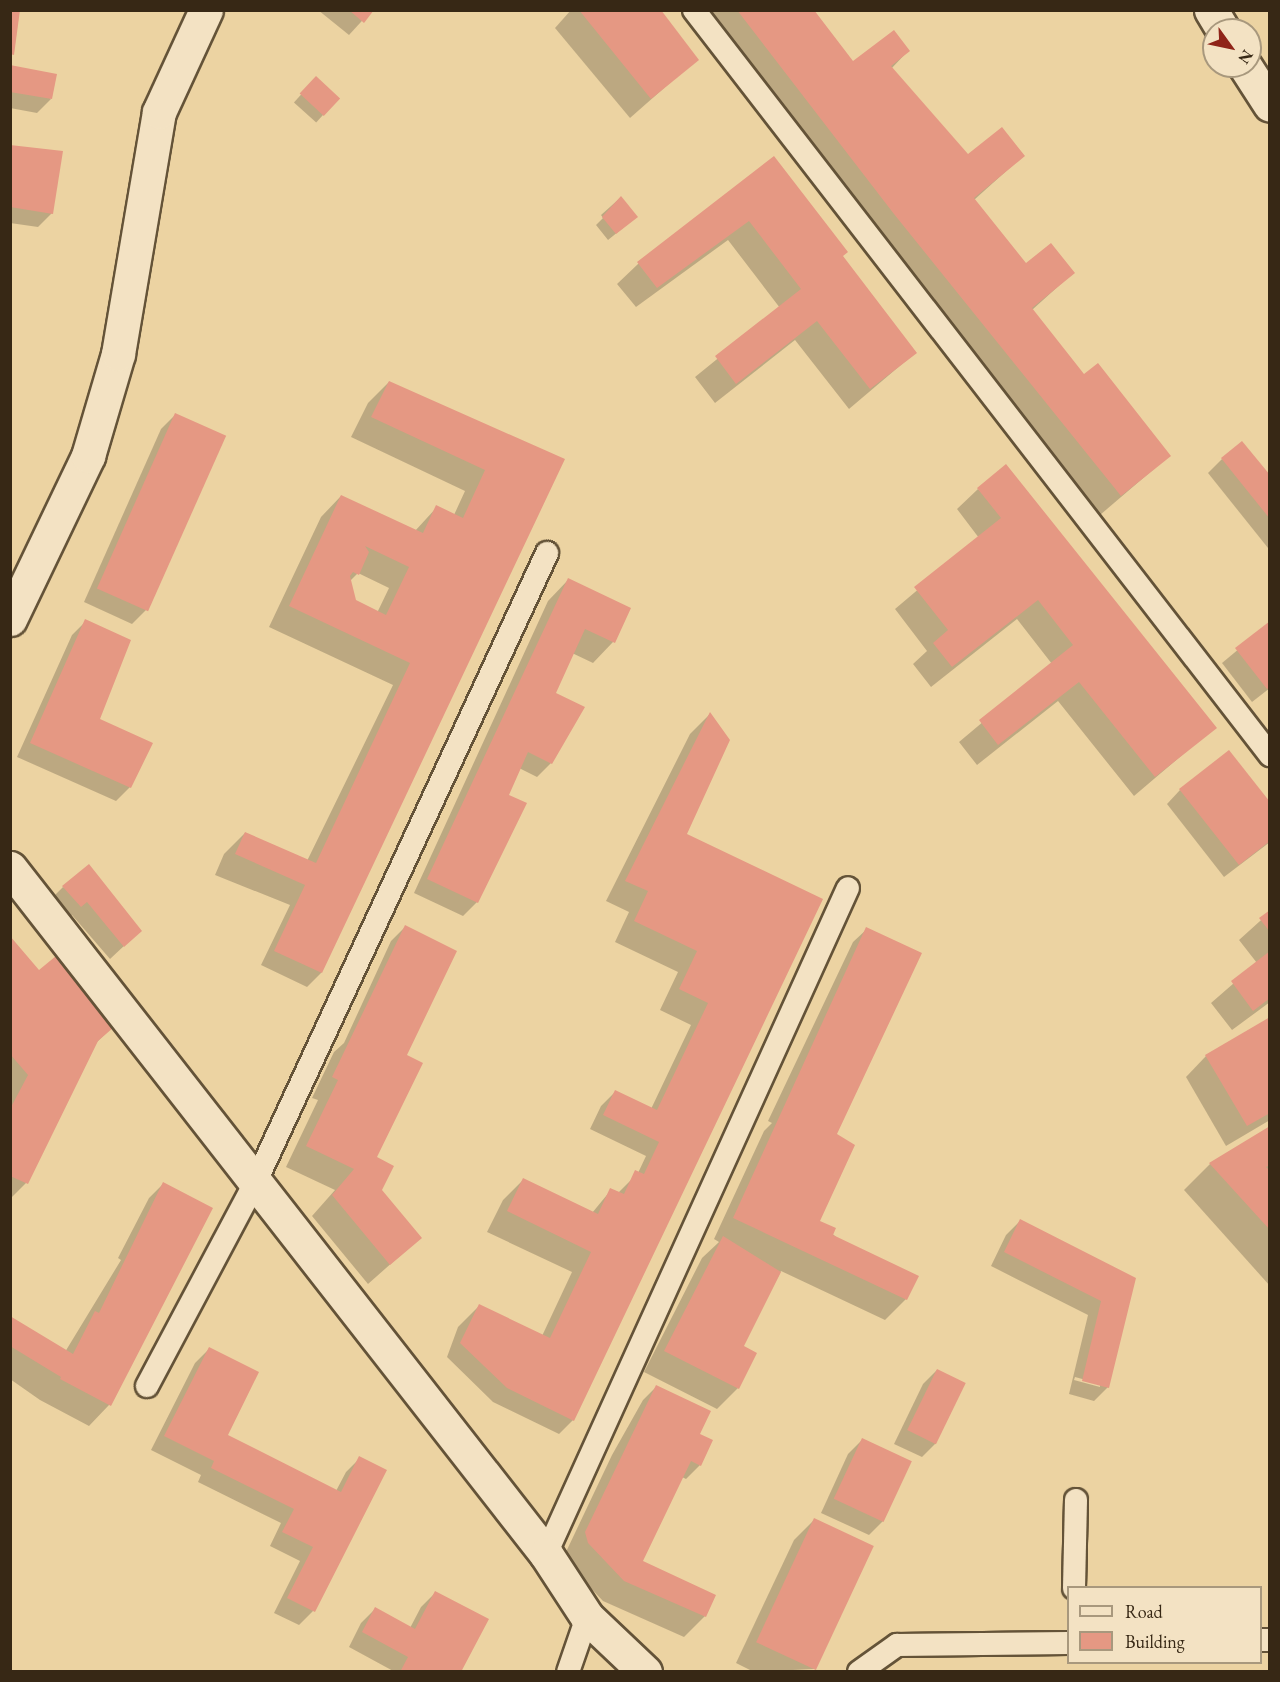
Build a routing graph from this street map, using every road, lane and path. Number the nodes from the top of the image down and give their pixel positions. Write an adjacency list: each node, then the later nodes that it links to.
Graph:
1 (206, 10): 6 (street)
2 (694, 10): 7 (lane)
3 (1252, 78): 4 (street)
4 (1269, 105)
5 (547, 553): 10 (lane)
6 (10, 619)
7 (1269, 755)
8 (10, 867): 10 (street)
9 (848, 888): 13 (lane)
10 (257, 1179): 11 (lane); 13 (street)
11 (147, 1386)
12 (1076, 1500): 14 (lane)
13 (546, 1554): 15 (street)
14 (1074, 1586)
15 (587, 1617): 17 (lane); 18 (street)
16 (1067, 1643): 19 (lane)
17 (568, 1671)
18 (645, 1671)
19 (860, 1671)

